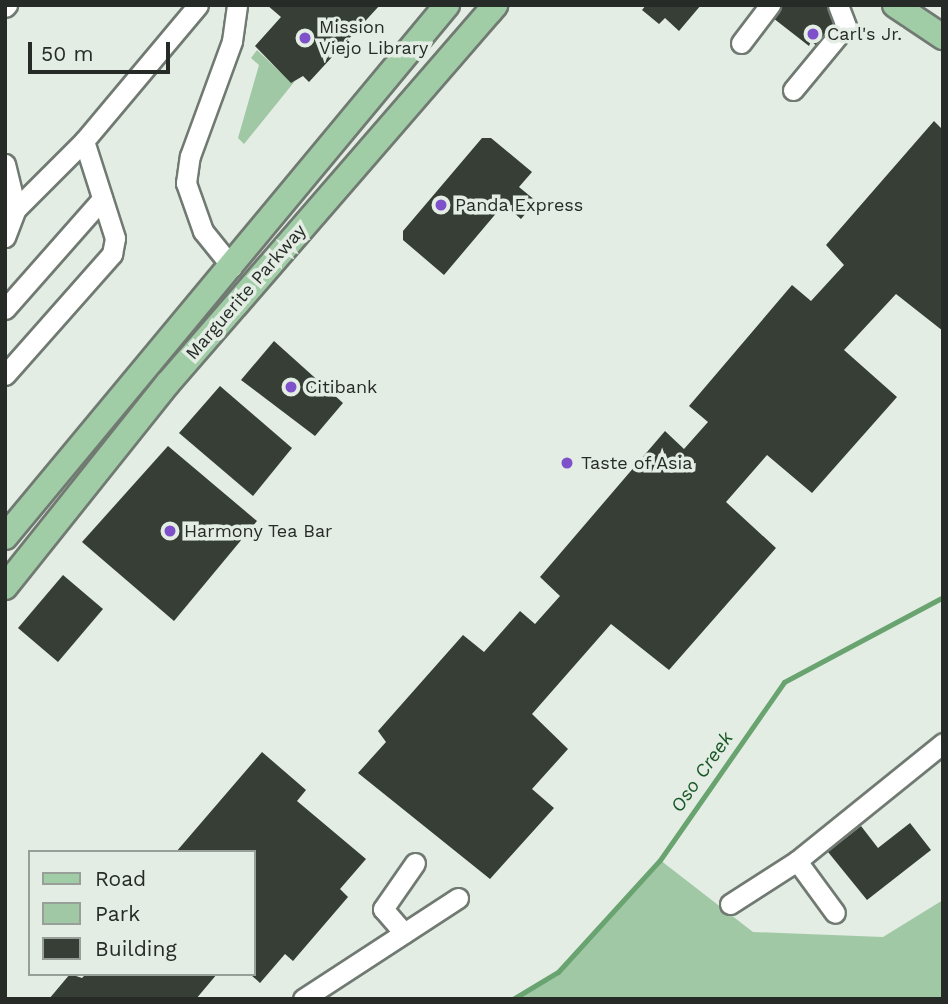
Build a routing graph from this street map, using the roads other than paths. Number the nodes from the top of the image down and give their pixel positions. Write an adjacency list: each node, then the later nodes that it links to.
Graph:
1 (198, 5): 11 (lane)
2 (237, 5): 16 (lane)
3 (447, 5): 16 (main road, Marguerite Parkway)
4 (495, 5): 20 (main road, Marguerite Parkway)
5 (770, 5): 9 (lane)
6 (838, 5): 10 (lane)
7 (895, 5): 8 (main road)
8 (943, 37)
9 (741, 43)
10 (793, 90)
11 (84, 141): 13 (lane); 14 (lane)
12 (5, 164): 14 (lane)
13 (102, 199): 17 (lane); 18 (lane)
14 (16, 209): 15 (lane)
15 (5, 237)
16 (232, 267): 19 (main road, Marguerite Parkway)
17 (5, 309)
18 (5, 375)
19 (5, 537)
20 (5, 587)
21 (943, 743): 22 (lane)
22 (797, 861): 25 (lane); 26 (lane)
23 (415, 863): 27 (lane)
24 (458, 898): 27 (lane)
25 (730, 904)
26 (835, 913)
27 (404, 933): 28 (lane)
28 (303, 999)

